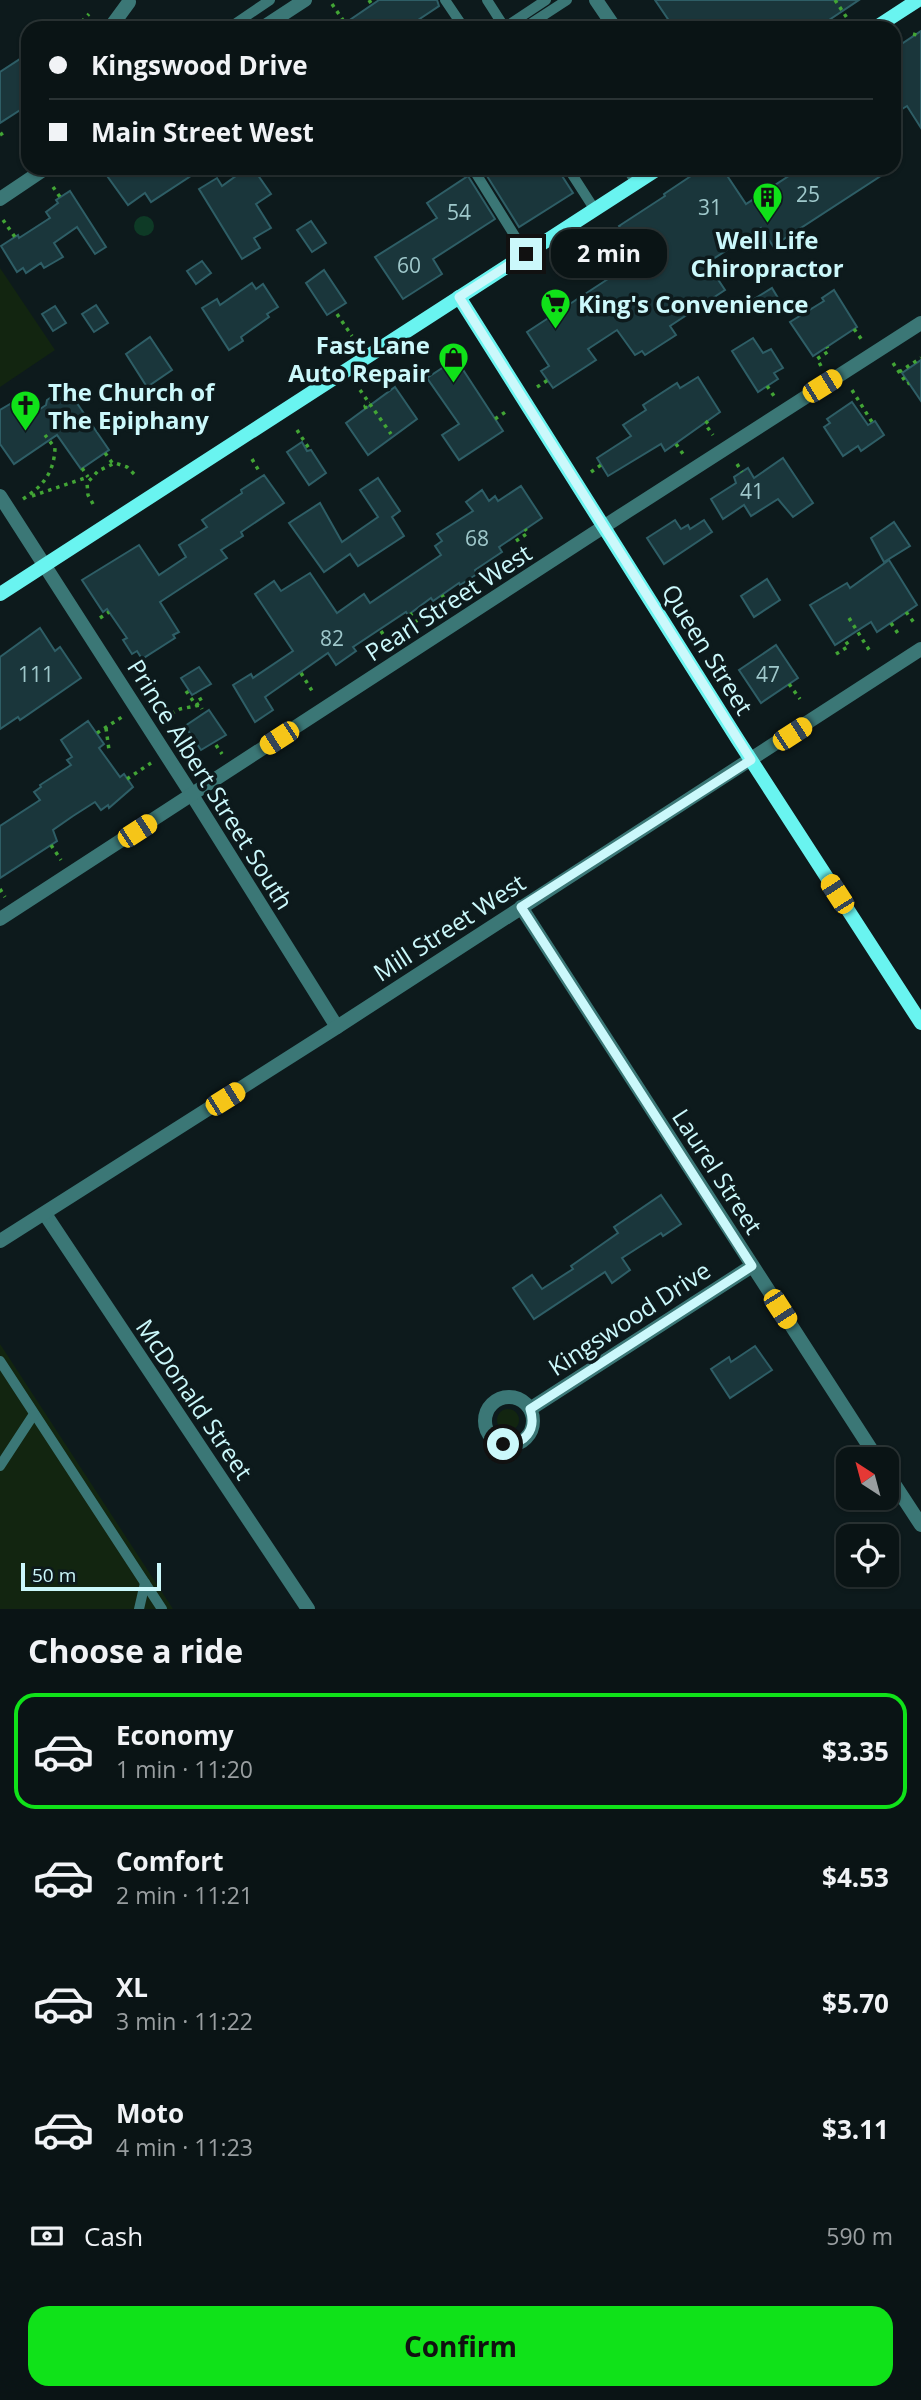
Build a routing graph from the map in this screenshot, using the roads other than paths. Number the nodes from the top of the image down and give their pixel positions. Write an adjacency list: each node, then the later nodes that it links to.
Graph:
1 (270, 0): 11 (lane)
2 (305, 0): 12 (street)
3 (445, 0): 13 (lane)
4 (486, 0): 14 (lane)
5 (567, 0): 9 (lane)
6 (596, 0): 17 (street)
7 (918, 0): 18 (street)
8 (129, 2): 10 (street)
9 (551, 2): 15 (lane); 16 (lane)
10 (115, 21)
11 (239, 21)
12 (273, 21)
13 (459, 21)
14 (500, 21)
15 (517, 21)
16 (531, 21)
17 (607, 21)
18 (886, 21)
19 (36, 175): 25 (street)
20 (477, 175): 27 (lane)
21 (573, 175): 26 (lane)
22 (631, 175): 24 (lane)
23 (648, 175): 24 (street)
24 (636, 183): 26 (street)
25 (0, 199)
26 (595, 209): 27 (street)
27 (526, 254): 28 (street)
28 (459, 297): 31 (street, Queen Street); 32 (street)
29 (921, 323): 31 (street, Pearl Street West)
30 (0, 496): 32 (street, Prince Albert Street South)
31 (605, 526): 35 (street, Queen Street); 36 (street, Pearl Street West)
32 (45, 566): 33 (street); 36 (street, Prince Albert Street South)
33 (0, 594)
34 (921, 649): 35 (street, Mill Street West)
35 (751, 760): 37 (street, Mill Street West); 39 (street, Queen Street)
36 (192, 795): 38 (street, Pearl Street West); 40 (street, Prince Albert Street South)
37 (521, 907): 40 (street, Mill Street West); 43 (street, Laurel Street)
38 (0, 919)
39 (921, 1023)
40 (337, 1027): 41 (street, Mill Street West)
41 (45, 1214): 42 (street, Mill Street West); 54 (street, McDonald Street)
42 (0, 1241)
43 (752, 1266): 45 (street, Kingswood Drive); 47 (street, Laurel Street)
44 (0, 1362): 46 (lane)
45 (530, 1409)
46 (34, 1414): 48 (lane); 51 (lane)
47 (870, 1447)
48 (0, 1466)
49 (900, 1493): 50 (street)
50 (921, 1525)
51 (145, 1583): 52 (lane); 53 (lane)
52 (139, 1609)
53 (162, 1609)
54 (308, 1609)

